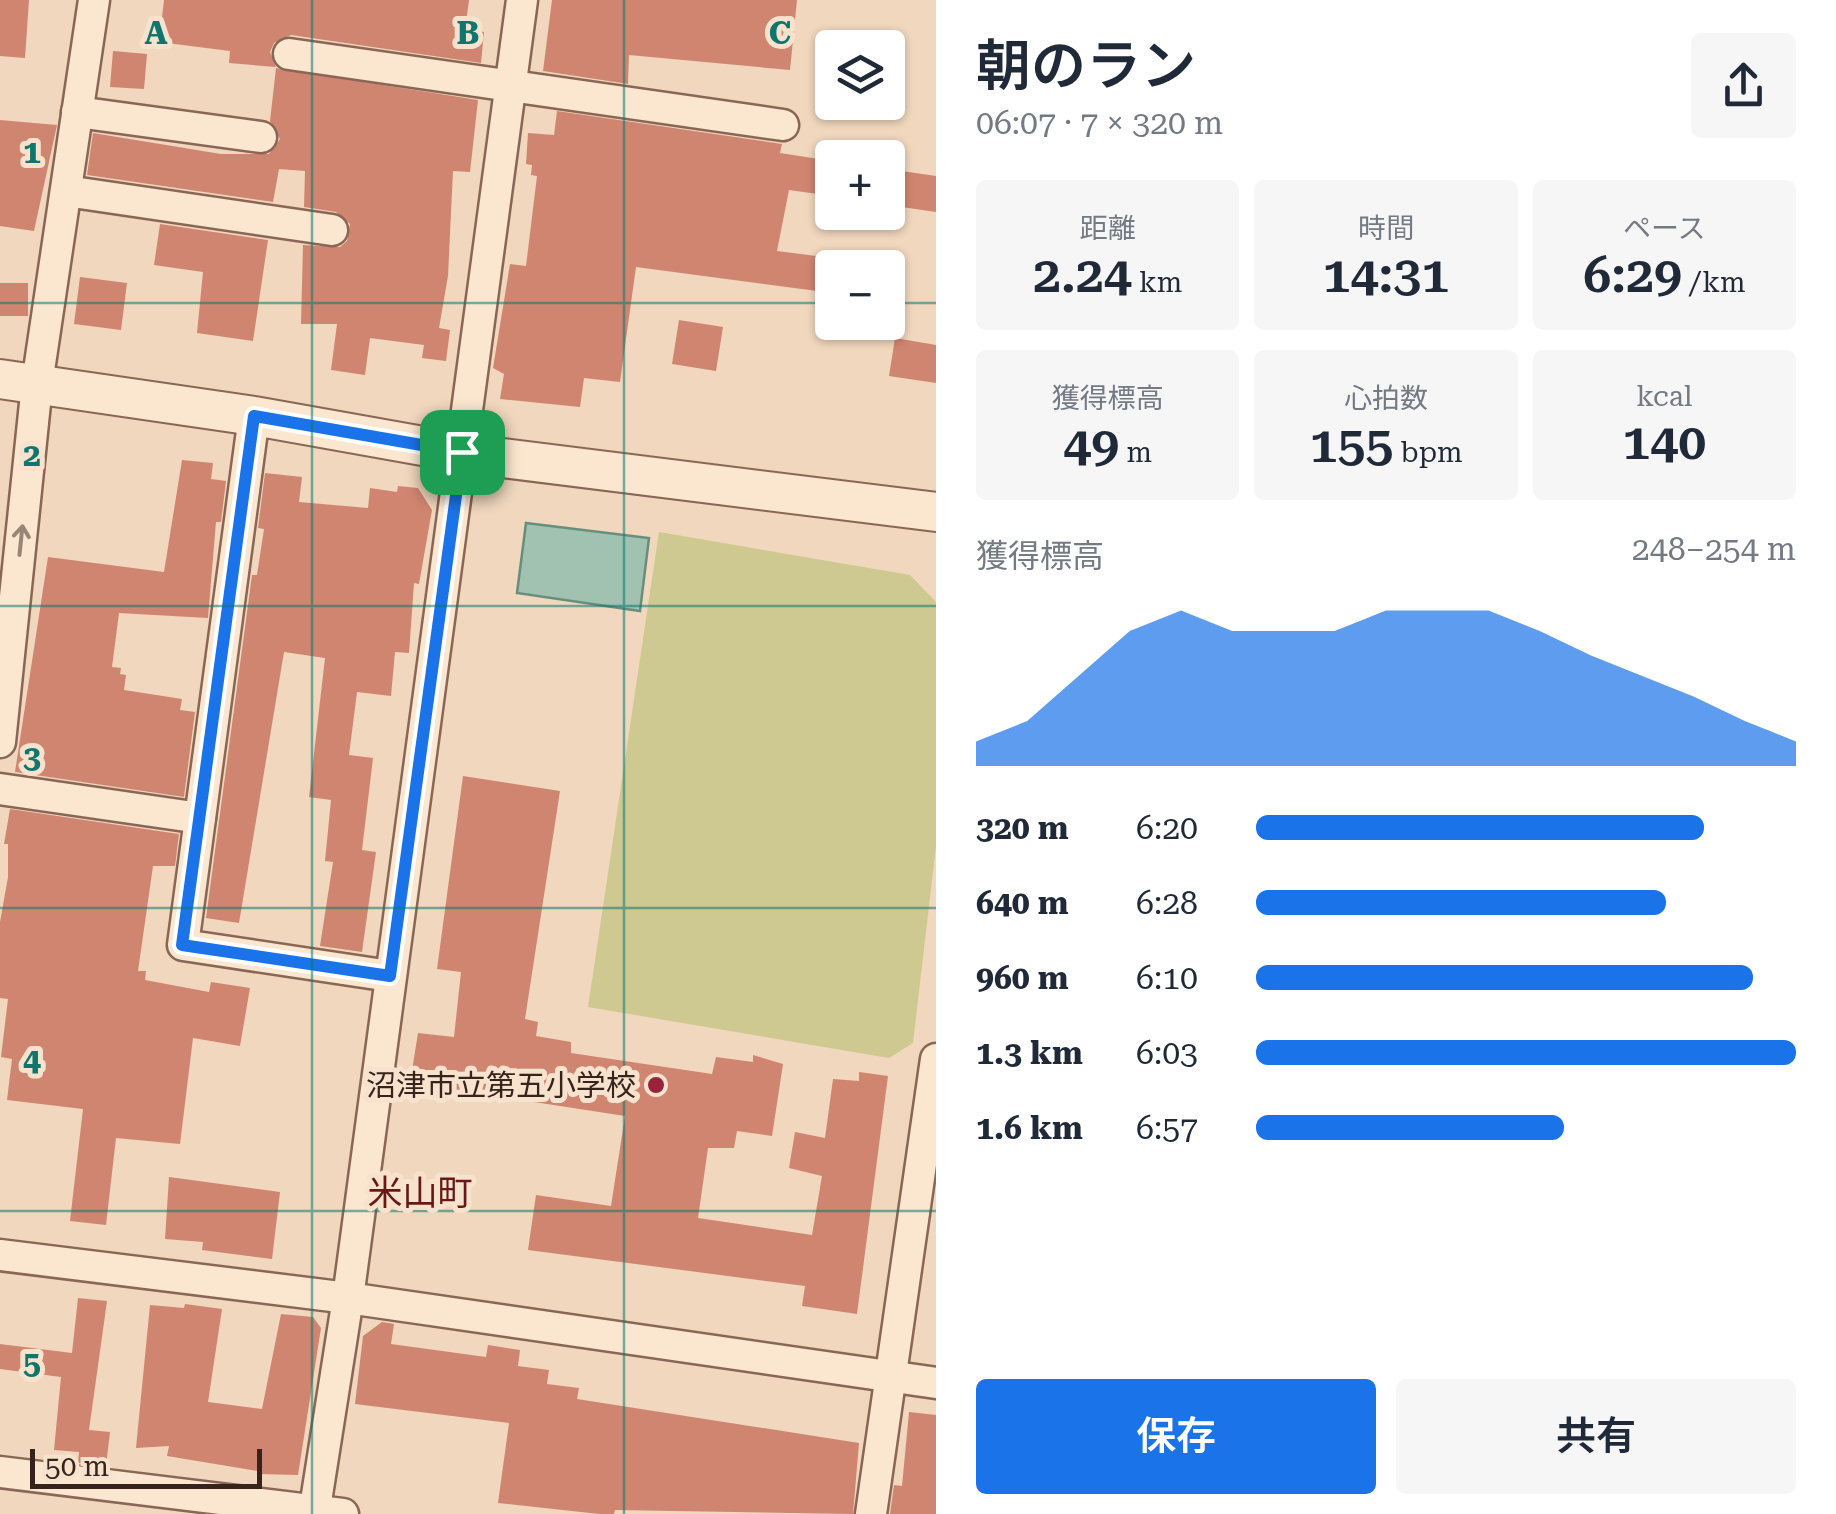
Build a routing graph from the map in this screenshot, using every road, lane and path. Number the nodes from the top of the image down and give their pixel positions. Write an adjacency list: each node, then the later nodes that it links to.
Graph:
1 (94, 0): 5 (street)
2 (522, 0): 4 (street)
3 (289, 54): 4 (street)
4 (512, 84): 6 (street); 12 (street)
5 (77, 112): 7 (street); 8 (street)
6 (782, 125)
7 (261, 137)
8 (66, 191): 9 (street); 10 (street)
9 (332, 230)
10 (18, 382): 11 (street); 14 (street, one-way to 10)
11 (254, 416): 12 (street); 16 (street)
12 (462, 452): 13 (street); 17 (street)
13 (936, 512)
14 (0, 742)
15 (0, 789): 16 (street)
16 (200, 818): 17 (street)
17 (390, 976): 20 (street)
18 (936, 1059): 21 (street)
19 (0, 1255): 20 (street)
20 (348, 1298): 21 (street); 24 (street)
21 (891, 1377): 22 (street); 25 (street)
22 (936, 1383)
23 (0, 1472): 24 (street)
24 (324, 1513)
25 (871, 1514)

